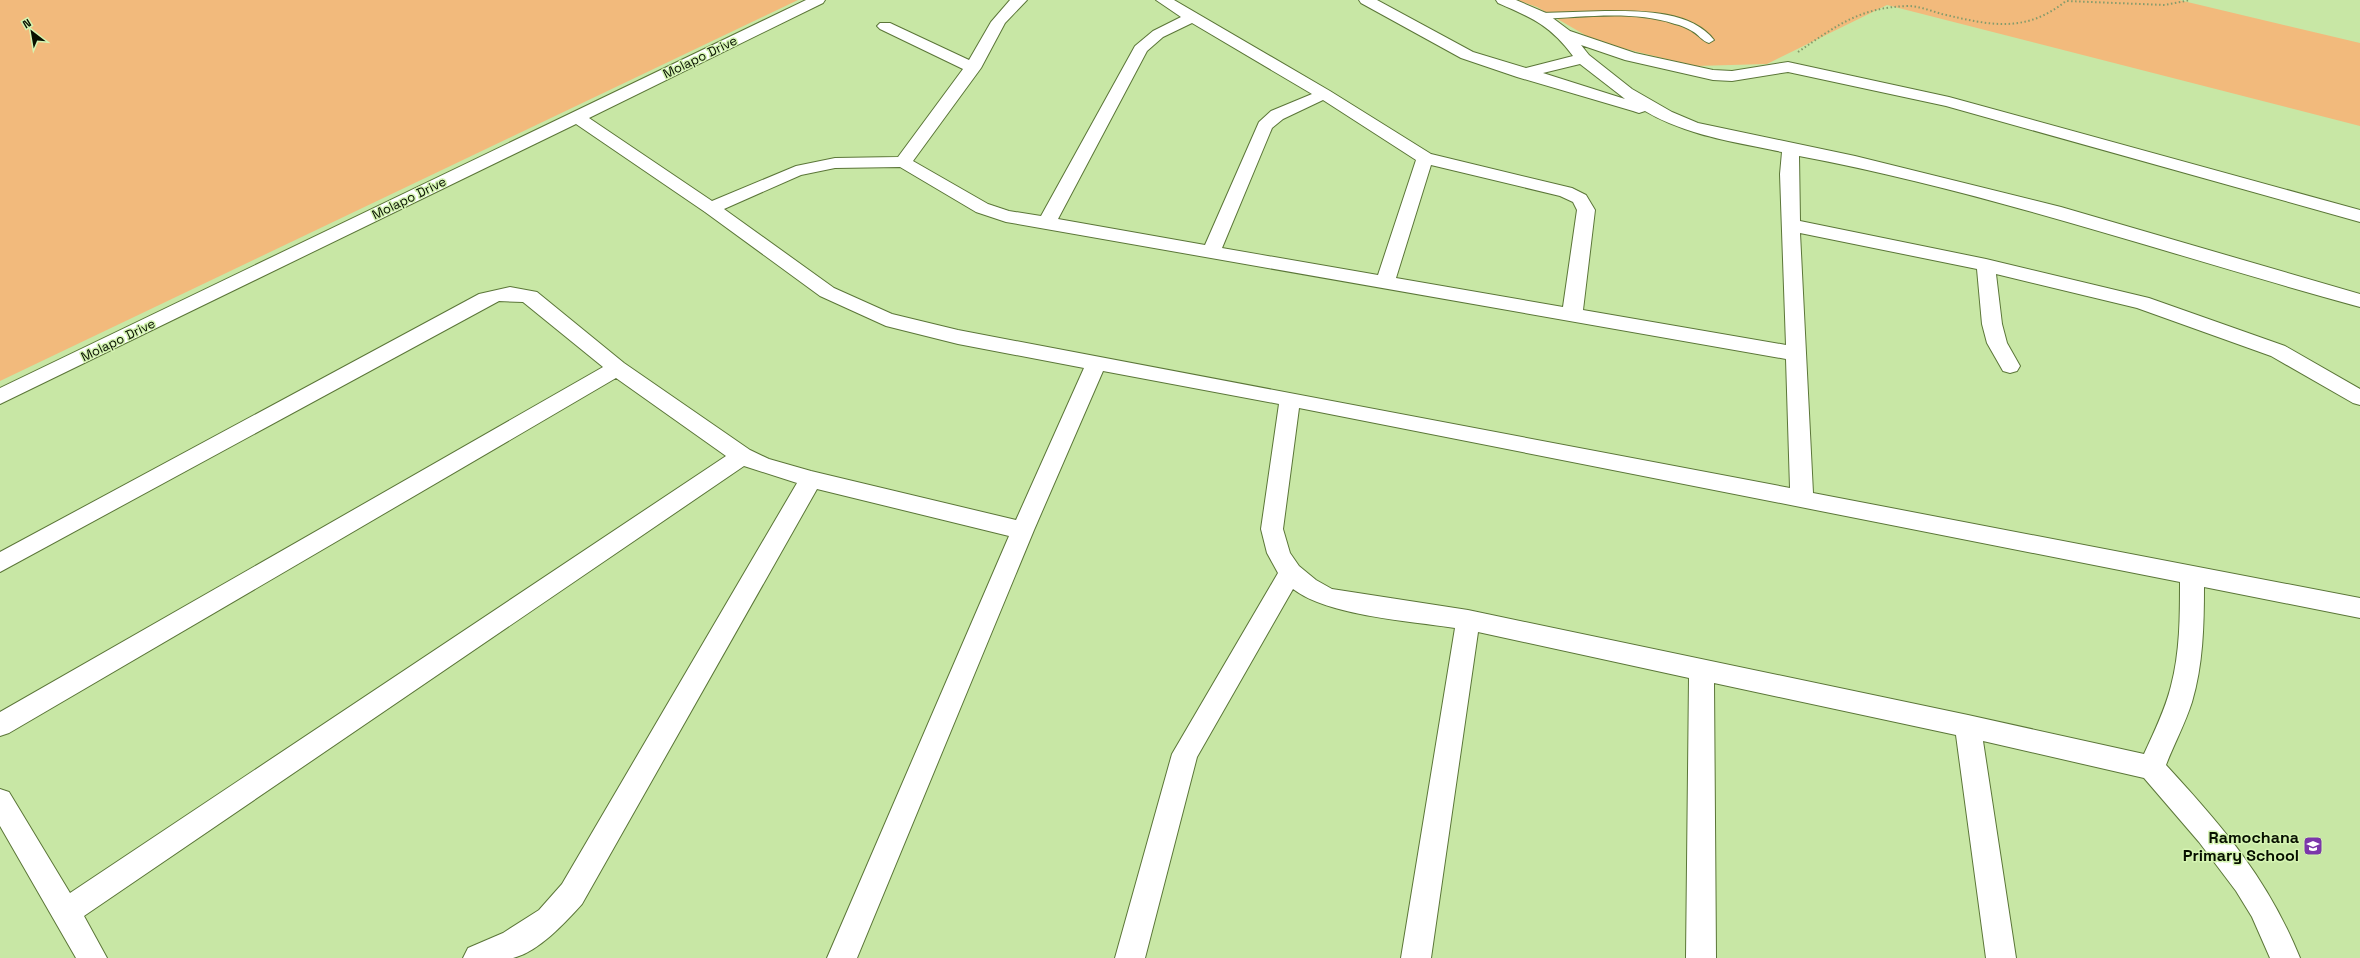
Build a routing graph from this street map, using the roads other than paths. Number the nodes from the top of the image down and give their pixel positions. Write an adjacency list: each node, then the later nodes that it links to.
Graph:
1 (818, 0): 16 (street, Molapo Drive)
2 (1020, 0): 12 (street)
3 (1163, 0): 7 (street)
4 (1366, 0): 13 (street)
5 (1502, 0): 6 (street)
6 (1541, 16): 9 (street); 10 (lane)
7 (1192, 17): 14 (street); 22 (street)
8 (885, 26): 12 (street)
9 (1565, 34): 11 (street); 21 (street)
10 (1709, 40)
11 (1583, 58): 13 (street); 15 (street)
12 (973, 68): 19 (street)
13 (1522, 74): 15 (street)
14 (1324, 94): 18 (street); 24 (street)
15 (1666, 116): 17 (street)
16 (576, 117): 20 (street); 33 (street, Molapo Drive)
17 (1790, 149): 23 (street); 27 (street)
18 (1425, 158): 26 (street); 28 (street)
19 (903, 162): 20 (street); 22 (street)
20 (711, 208): 30 (street)
21 (2360, 216)
22 (1046, 224): 24 (street)
23 (1791, 225): 25 (street); 29 (street)
24 (1211, 253): 26 (street)
25 (1986, 265): 31 (street); 34 (street)
26 (1385, 283): 28 (street)
27 (2360, 301)
28 (1572, 316): 29 (street)
29 (1796, 354): 38 (street)
30 (1096, 364): 35 (street); 39 (street)
31 (2010, 366)
32 (617, 368): 36 (street); 40 (street); 46 (street)
33 (0, 397)
34 (2360, 398)
35 (1290, 400): 38 (street); 41 (street)
36 (742, 456): 37 (street); 50 (street)
37 (811, 479): 39 (street); 52 (street)
38 (1802, 500): 42 (street)
39 (1023, 530): 53 (street)
40 (0, 563)
41 (1290, 573): 44 (street); 54 (street)
42 (2192, 574): 43 (street); 48 (street)
43 (2360, 608)
44 (1468, 620): 45 (street); 55 (street)
45 (1702, 670): 47 (street); 56 (street)
46 (0, 725)
47 (1968, 726): 48 (street); 57 (street)
48 (2152, 768): 58 (street)
49 (0, 801): 50 (street)
50 (67, 912): 51 (street)
51 (92, 958)
52 (478, 958)
53 (842, 958)
54 (1130, 958)
55 (1416, 958)
56 (1701, 958)
57 (2001, 958)
58 (2285, 958)

